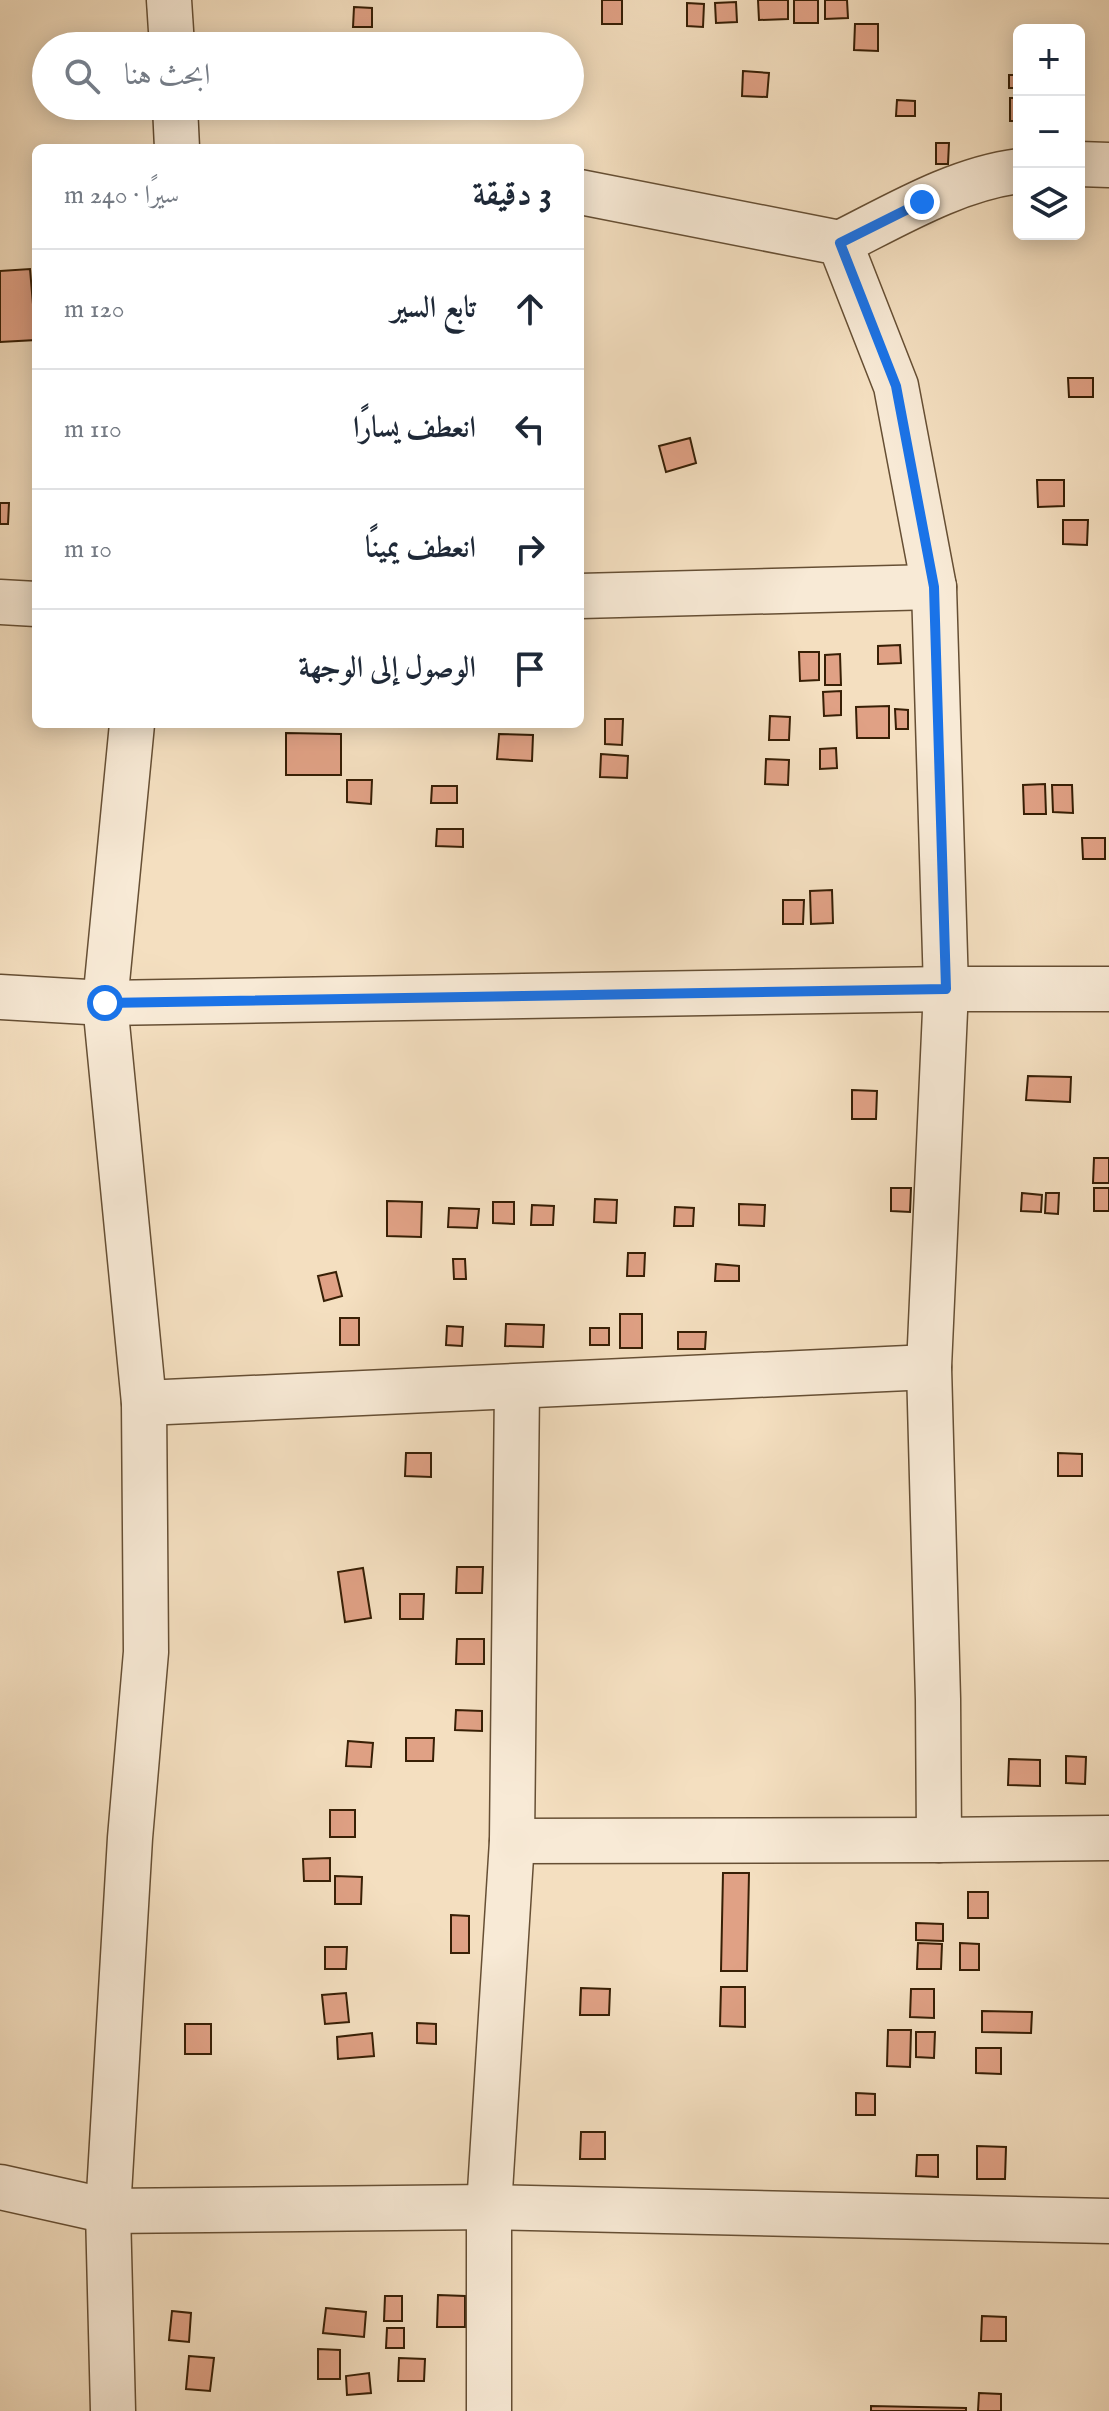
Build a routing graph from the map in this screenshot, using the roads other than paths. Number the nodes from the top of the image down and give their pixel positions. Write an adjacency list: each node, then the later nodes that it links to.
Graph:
1 (169, 0): 2 (street)
2 (171, 32)
3 (176, 120): 4 (street)
4 (177, 144)
5 (1085, 164): 6 (street)
6 (1109, 165)
7 (1013, 172): 9 (street)
8 (584, 193): 9 (street)
9 (840, 243): 10 (street)
10 (934, 587): 11 (street); 15 (street)
11 (584, 596)
12 (0, 602): 13 (street)
13 (32, 604)
14 (132, 728): 18 (street)
15 (946, 989): 16 (street); 18 (street); 19 (street)
16 (1109, 989)
17 (0, 997): 18 (street)
18 (105, 1003): 21 (street)
19 (929, 1367): 20 (street); 23 (street)
20 (517, 1387): 21 (street); 24 (street)
21 (144, 1403): 27 (street)
22 (1109, 1838): 23 (street)
23 (939, 1840): 24 (street)
24 (512, 1841): 26 (street)
25 (0, 2187): 27 (street)
26 (489, 2207): 27 (street); 28 (street); 30 (street)
27 (108, 2211): 29 (street)
28 (1109, 2221)
29 (113, 2411)
30 (489, 2411)

